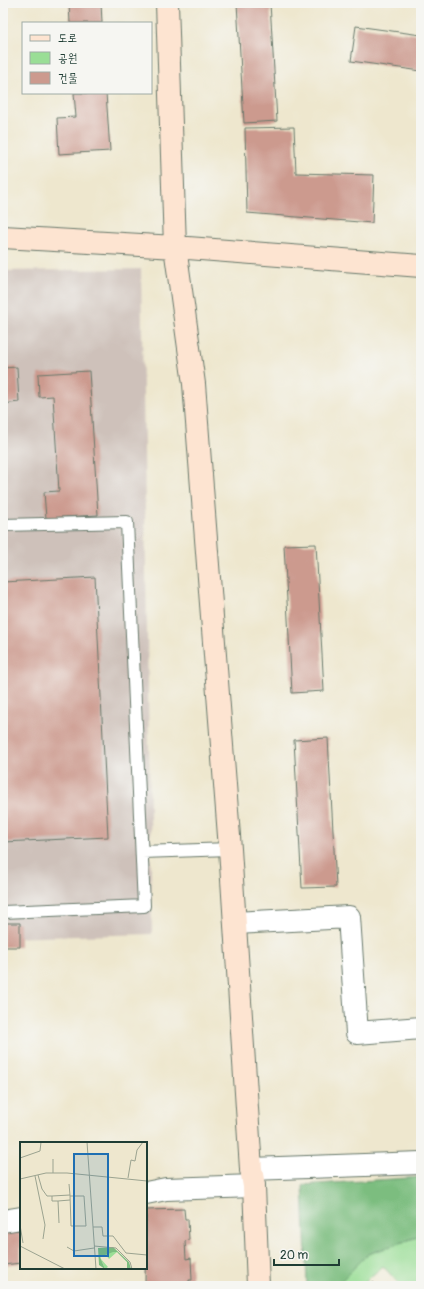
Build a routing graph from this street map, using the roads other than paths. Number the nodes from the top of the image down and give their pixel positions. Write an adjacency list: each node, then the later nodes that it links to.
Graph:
1 (167, 3): 3 (main road)
2 (3, 237): 3 (main road)
3 (175, 247): 4 (main road); 6 (main road)
4 (421, 266)
5 (3, 525): 7 (lane)
6 (230, 849): 7 (lane); 9 (main road)
7 (142, 852): 8 (lane)
8 (3, 912)
9 (235, 923): 10 (street); 12 (main road)
10 (421, 1028)
11 (421, 1163): 12 (street)
12 (252, 1178): 13 (street); 16 (main road)
13 (147, 1193)
14 (20, 1218): 15 (street)
15 (3, 1221)
16 (258, 1286)

